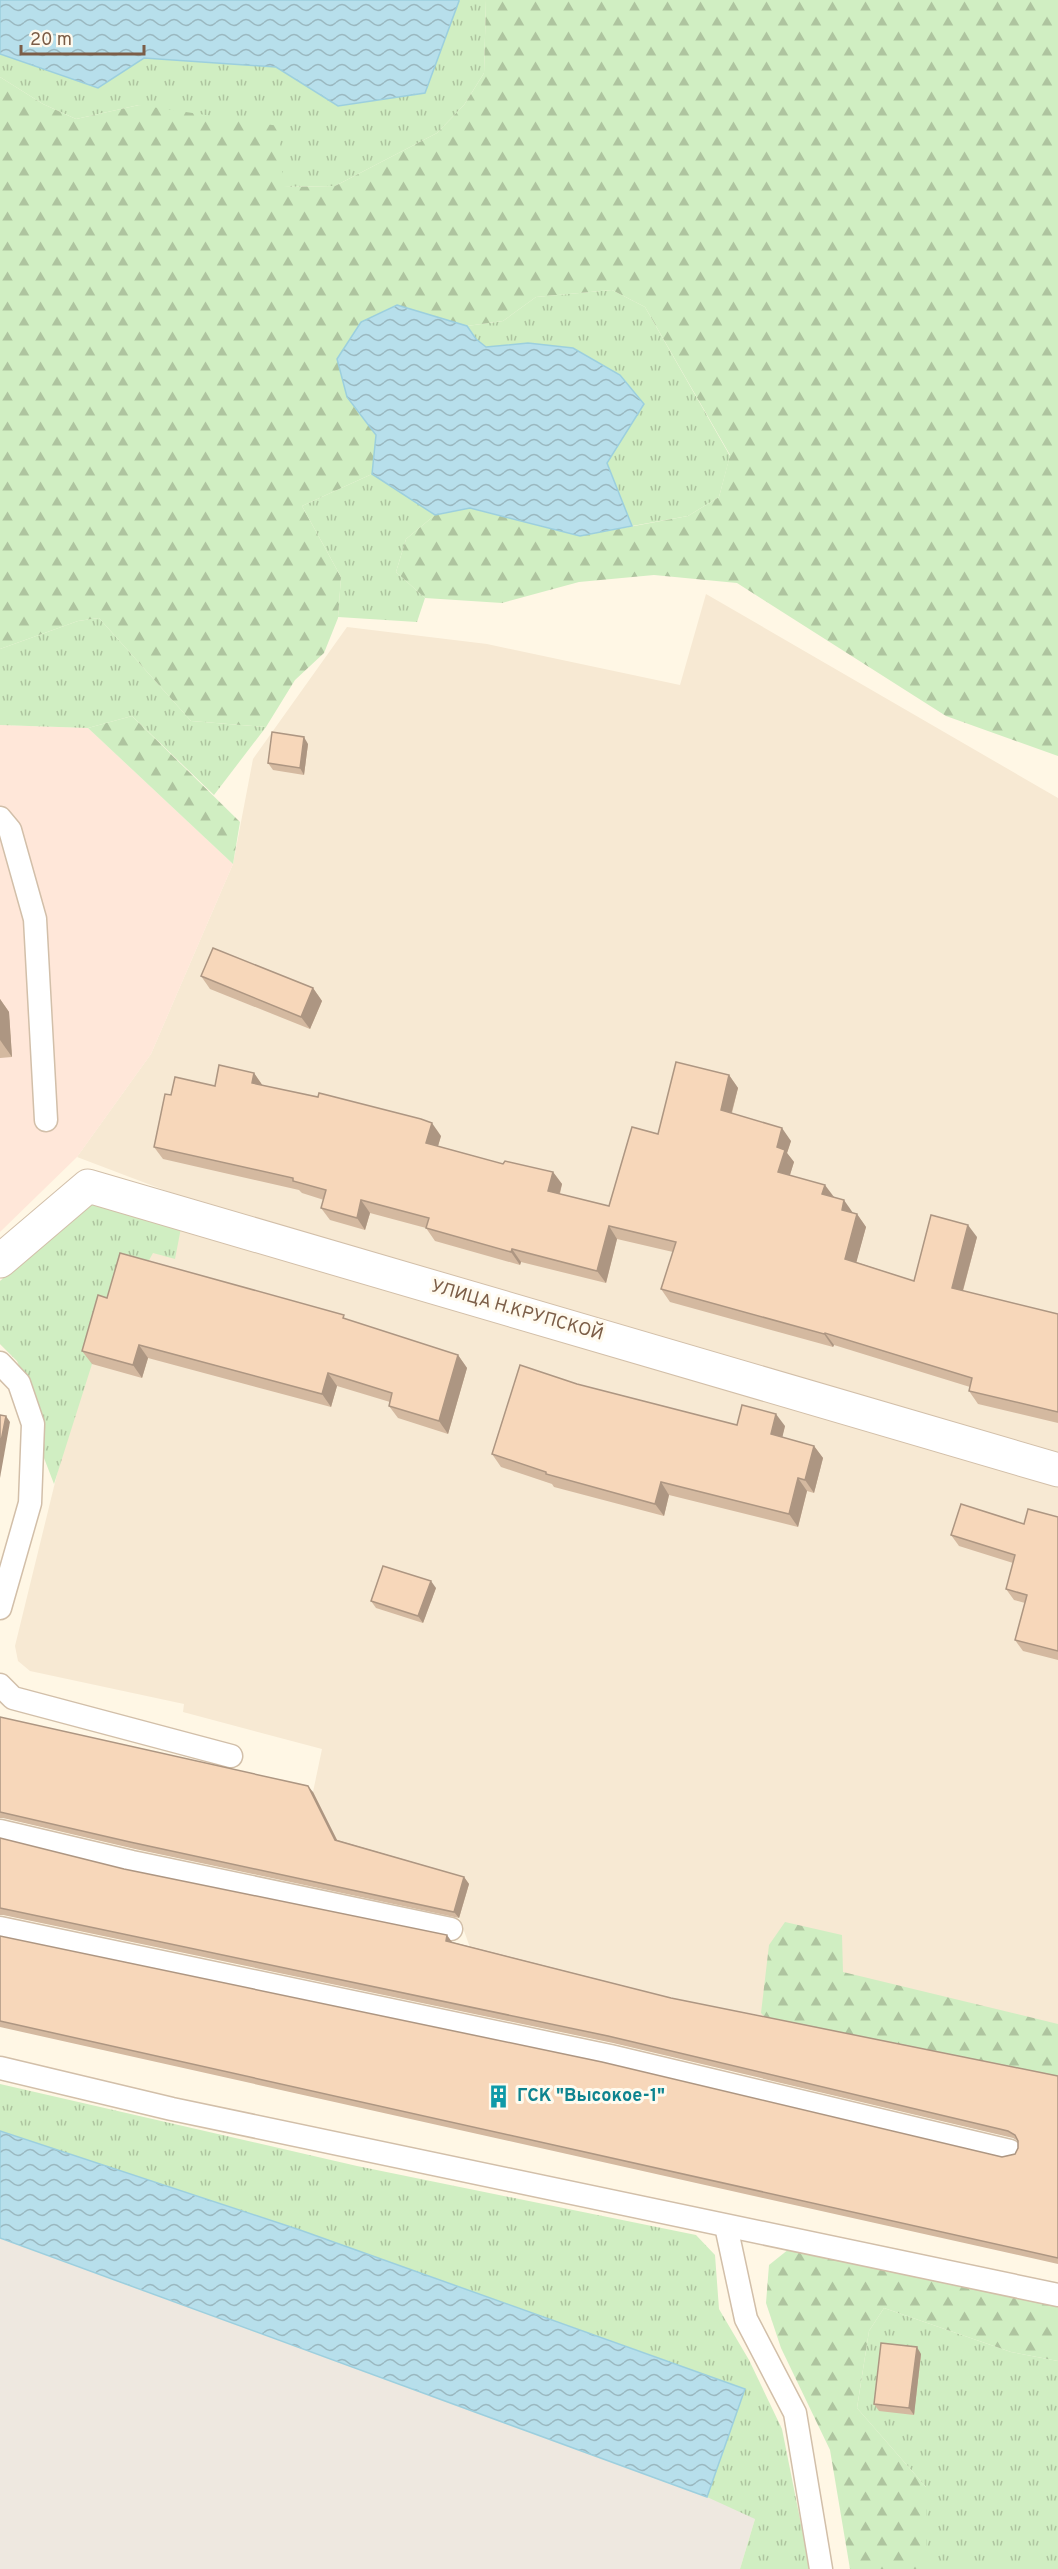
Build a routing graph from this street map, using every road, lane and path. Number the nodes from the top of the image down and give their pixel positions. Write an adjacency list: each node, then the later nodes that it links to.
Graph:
1 (0, 818): 2 (lane)
2 (46, 1120)
3 (0, 1261): 5 (street, УЛИЦА Н.КРУПСКОЙ)
4 (0, 1363): 6 (lane)
5 (1058, 1470)
6 (0, 1608)
7 (0, 1685): 8 (lane)
8 (231, 1756)
9 (0, 1831): 11 (lane)
10 (0, 1928): 13 (lane)
11 (452, 1929)
12 (0, 2068): 14 (lane)
13 (1010, 2151)
14 (726, 2226): 15 (lane); 16 (lane)
15 (1058, 2295)
16 (821, 2569)

